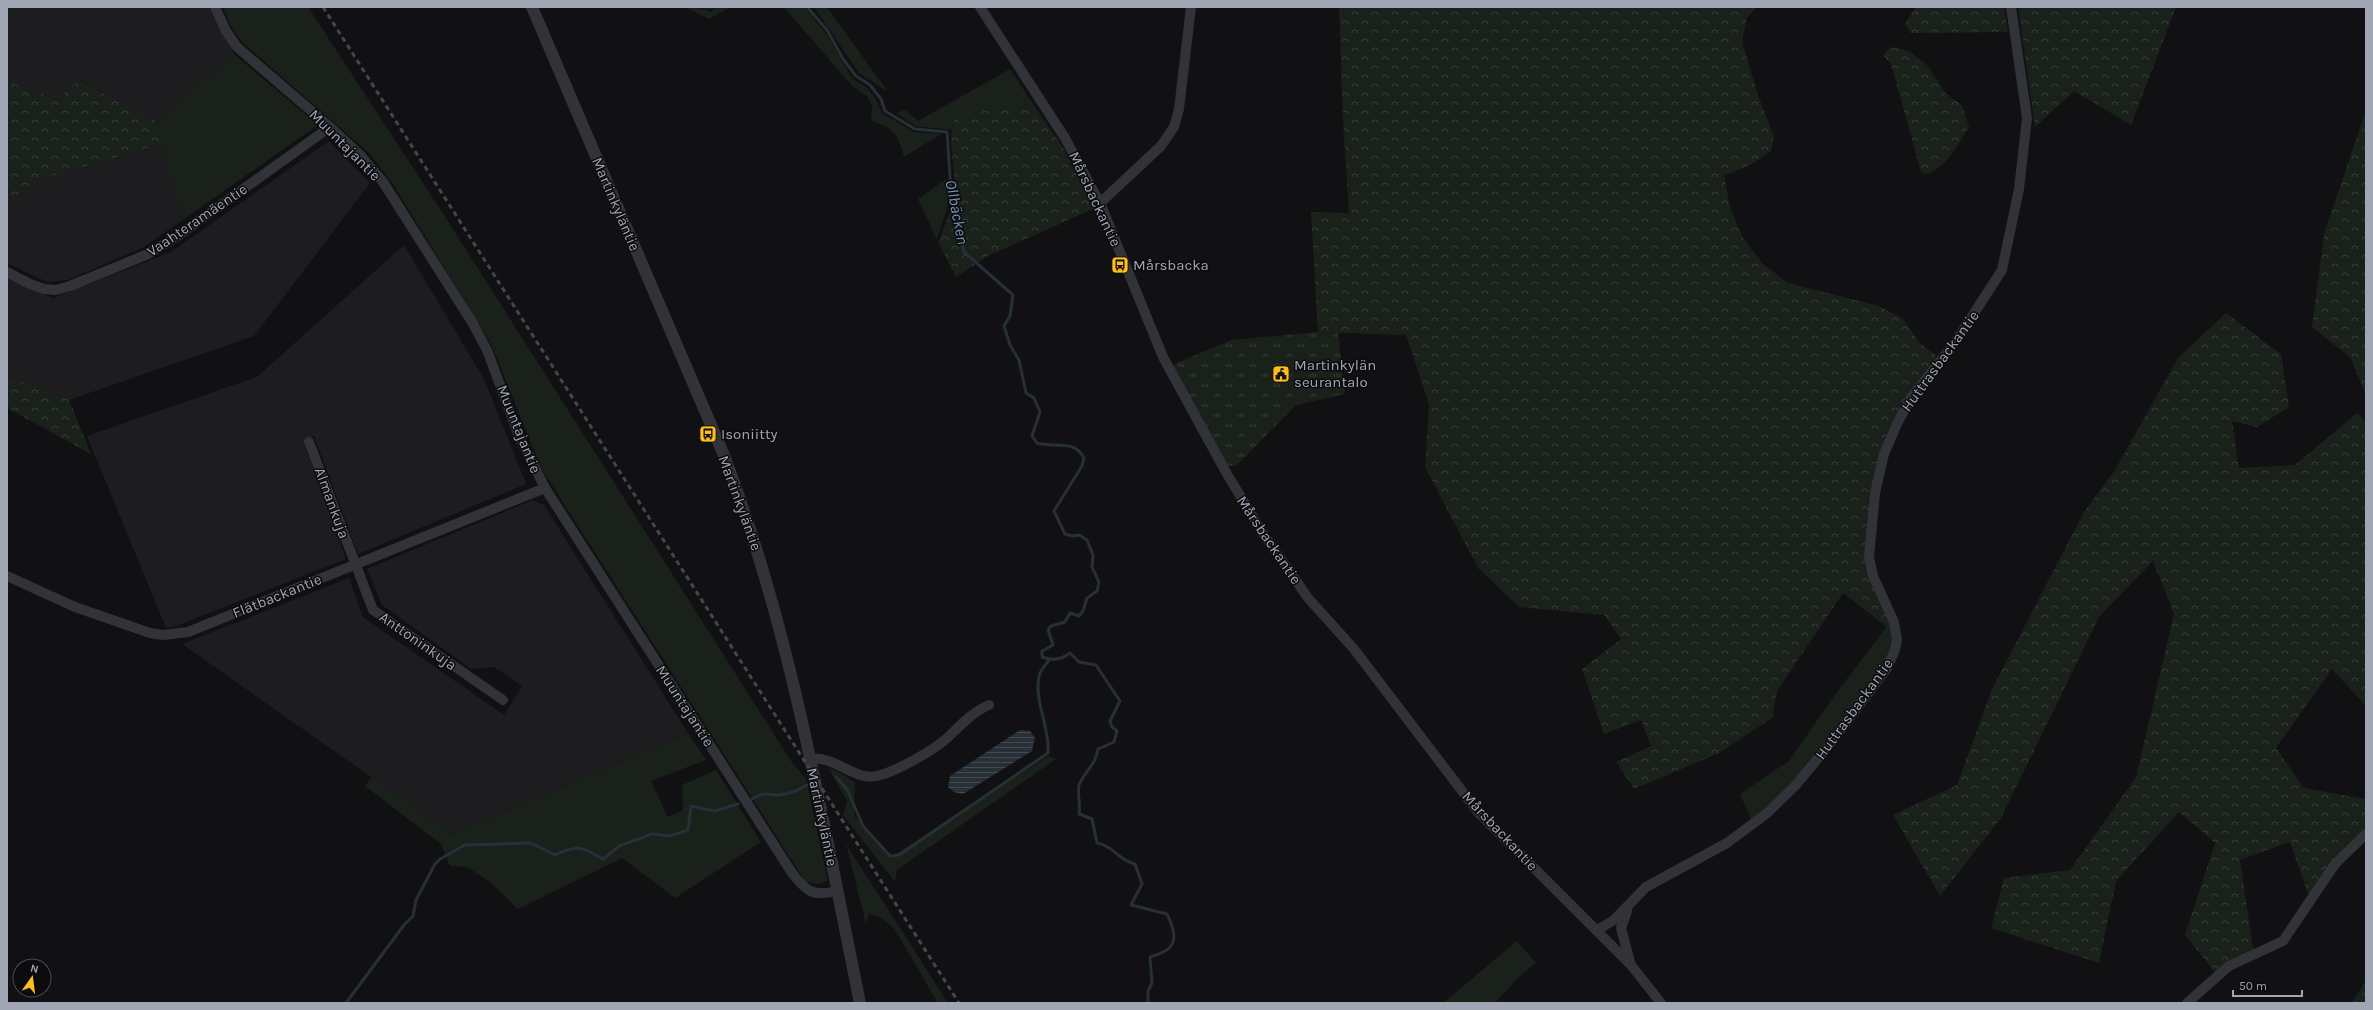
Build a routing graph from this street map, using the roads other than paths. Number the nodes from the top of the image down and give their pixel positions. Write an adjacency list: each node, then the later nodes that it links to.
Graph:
1 (215, 7): 6 (street, Muuntajantie)
2 (532, 7): 15 (street, Martinkyläntie)
3 (980, 7): 7 (street, Mårsbackantie)
4 (1191, 7): 7 (street)
5 (2011, 7): 18 (street, Huttrasbackantie)
6 (330, 127): 8 (street, Vaahteramäentie); 10 (street, Muuntajantie)
7 (1100, 203): 19 (street, Mårsbackantie)
8 (7, 272)
9 (309, 442): 11 (street, Almankuja)
10 (545, 488): 11 (street, Flätbackantie); 17 (street, Muuntajantie)
11 (355, 564): 12 (street, Flätbackantie); 13 (street, Anttoninkuja)
12 (7, 576)
13 (503, 700)
14 (989, 705): 15 (street)
15 (810, 759): 17 (street, Martinkyläntie)
16 (2366, 834): 23 (street)
17 (837, 891): 21 (street, Martinkyläntie)
18 (1628, 907): 19 (street, Huttrasbackantie); 20 (street, Huttrasbackantie)
19 (1596, 930): 20 (street, Mårsbackantie)
20 (1631, 965): 22 (street, Mårsbackantie)
21 (860, 1003)
22 (1661, 1003)
23 (2187, 1003)

